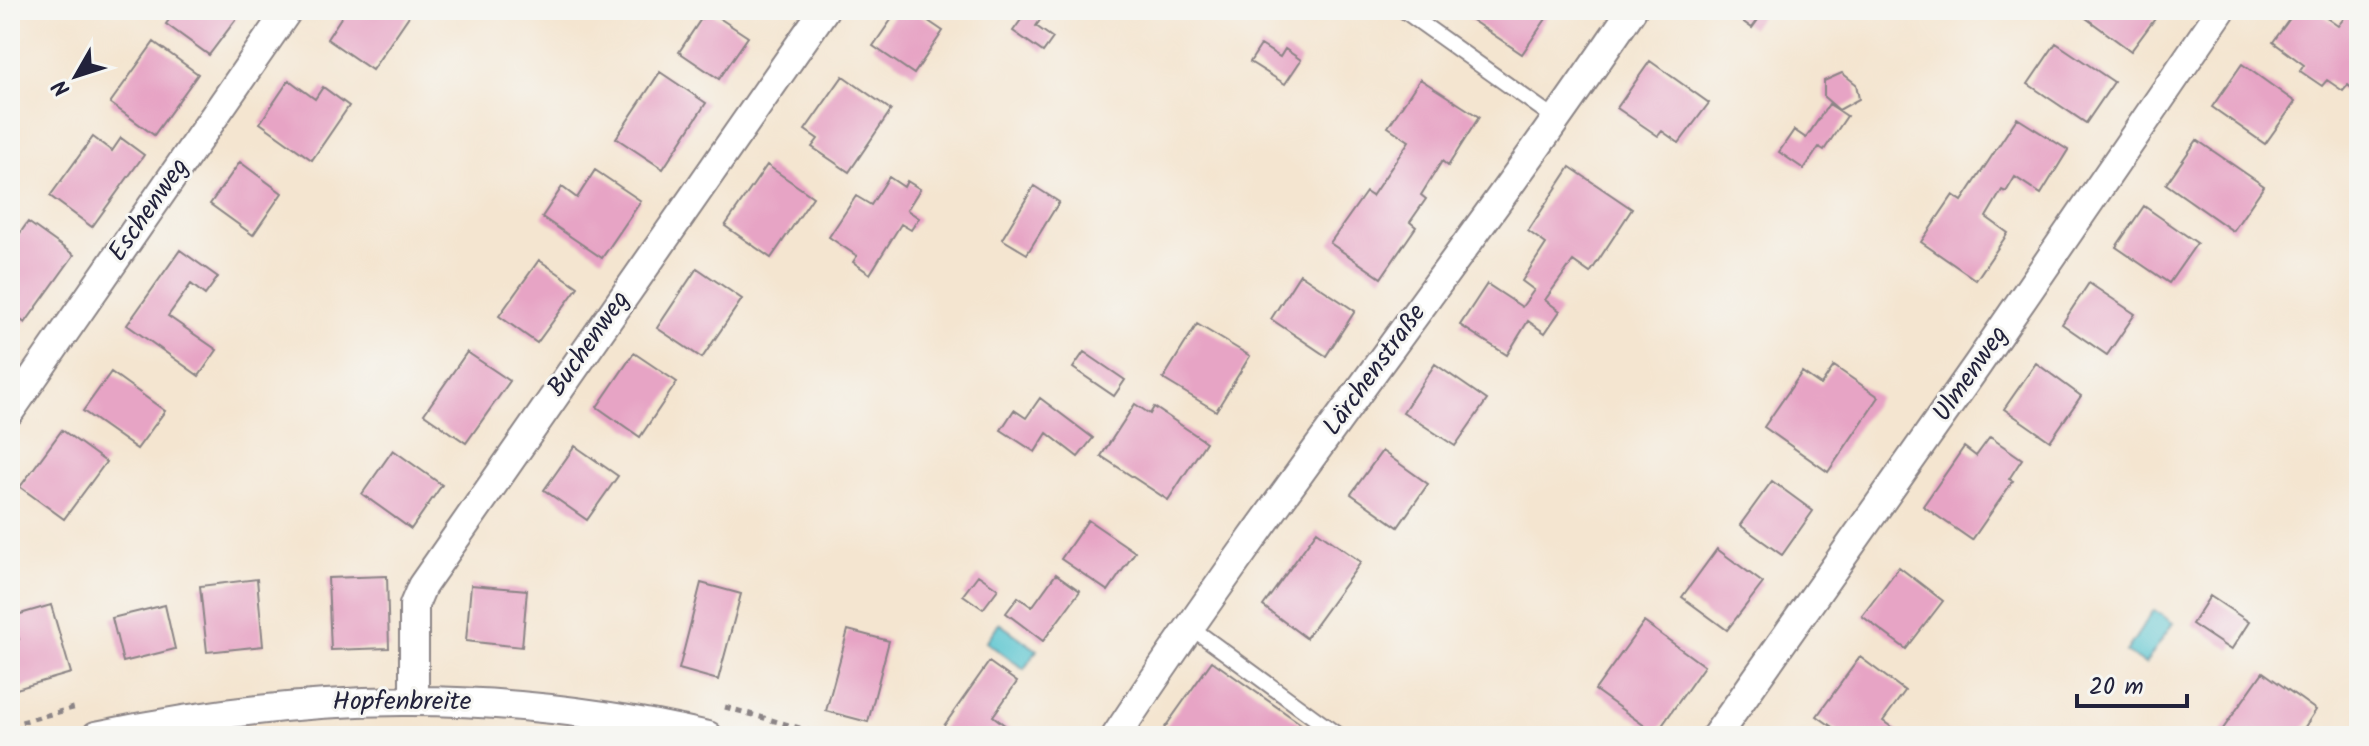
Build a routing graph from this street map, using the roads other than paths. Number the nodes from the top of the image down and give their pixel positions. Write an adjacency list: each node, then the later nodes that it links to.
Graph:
1 (288, 10): 7 (street, Eschenweg)
2 (824, 10): 9 (street, Buchenweg)
3 (1403, 10): 6 (lane)
4 (1632, 10): 6 (street, Lärchenstraße)
5 (2221, 10): 15 (street, Ulmenweg)
6 (1557, 120): 8 (street, Lärchenstraße)
7 (10, 411)
8 (1189, 626): 11 (street, Lärchenstraße); 14 (lane)
9 (414, 699): 10 (street, Hopfenbreite); 12 (street, Hopfenbreite)
10 (670, 732): 13 (street, Hopfenbreite)
11 (1118, 733)
12 (96, 736)
13 (708, 736)
14 (1339, 736)
15 (1716, 736)

